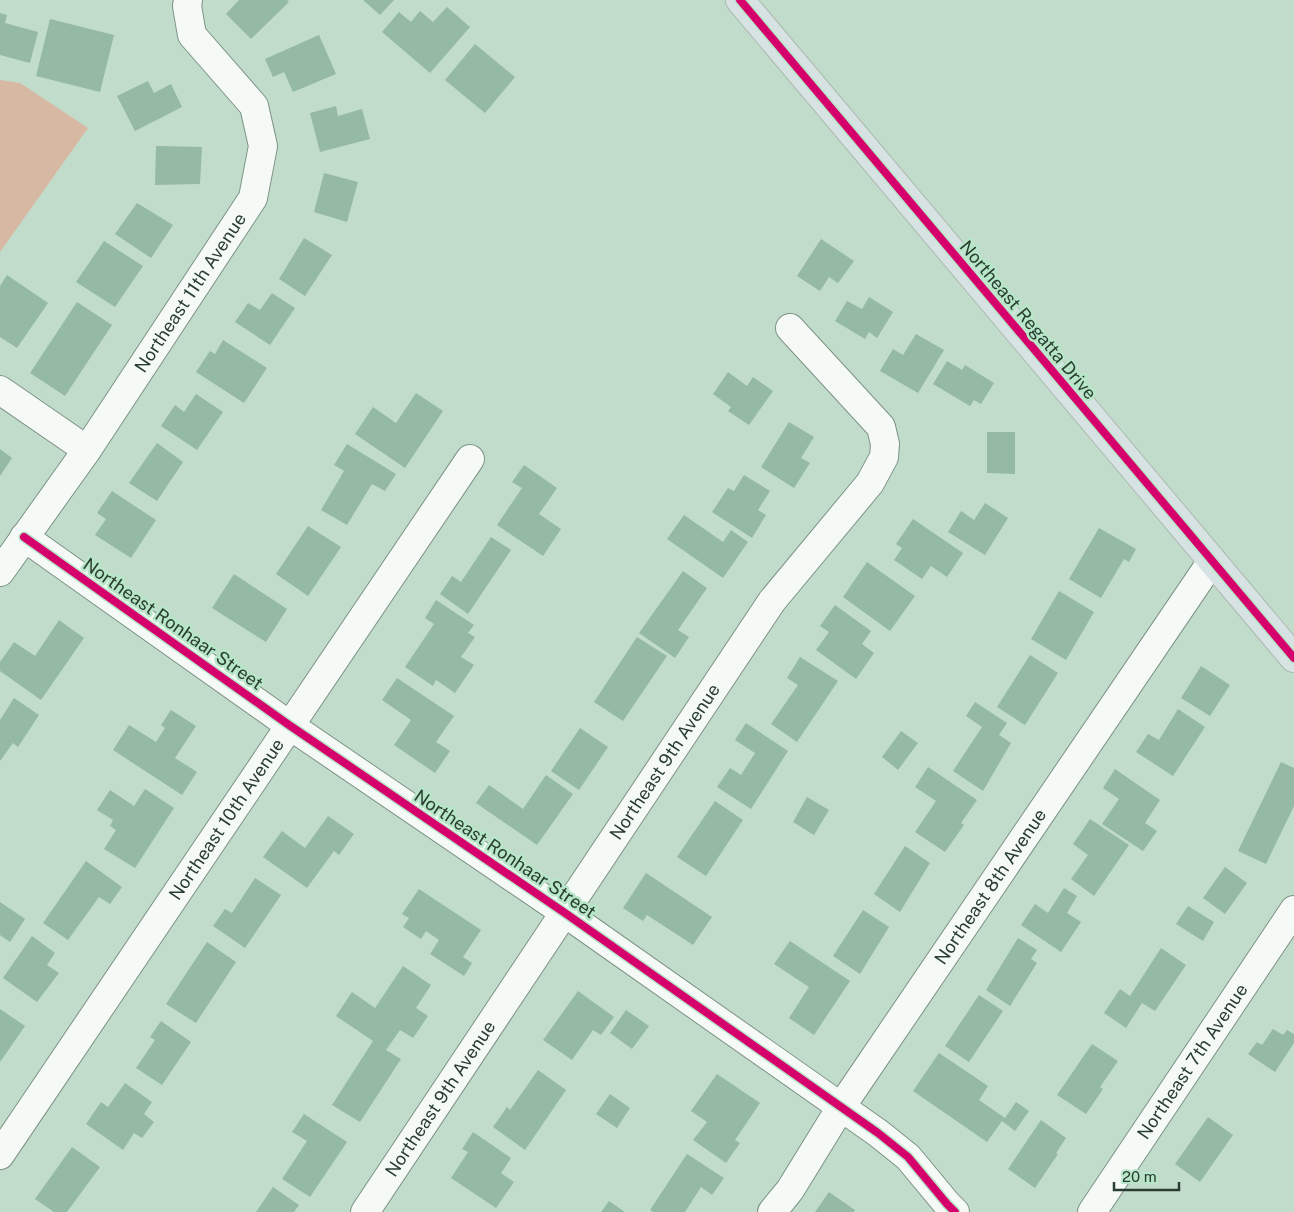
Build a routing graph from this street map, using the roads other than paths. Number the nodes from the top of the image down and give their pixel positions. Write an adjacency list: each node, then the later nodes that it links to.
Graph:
1 (740, 0): 8 (main road, Northeast Regatta Drive)
2 (180, 2): 5 (street, Northeast 11th Avenue)
3 (790, 328): 13 (street, Northeast 9th Avenue)
4 (0, 390): 5 (street)
5 (86, 450): 7 (street, Northeast 11th Avenue)
6 (470, 459): 11 (street, Northeast 10th Avenue)
7 (24, 537): 9 (street, Northeast 11th Avenue); 11 (street, Northeast Ronhaar Street)
8 (1212, 561): 10 (main road, Northeast Regatta Drive); 14 (street, Northeast 8th Avenue)
9 (0, 572)
10 (1294, 658)
11 (289, 725): 13 (street, Northeast Ronhaar Street); 15 (street, Northeast 10th Avenue)
12 (1294, 910): 19 (street, Northeast 7th Avenue)
13 (565, 913): 14 (street, Northeast Ronhaar Street); 16 (street, Northeast 9th Avenue)
14 (841, 1107): 17 (street, Northeast 8th Avenue); 18 (street, Northeast Ronhaar Street)
15 (0, 1155)
16 (365, 1212)
17 (772, 1212)
18 (955, 1212)
19 (1092, 1212)

